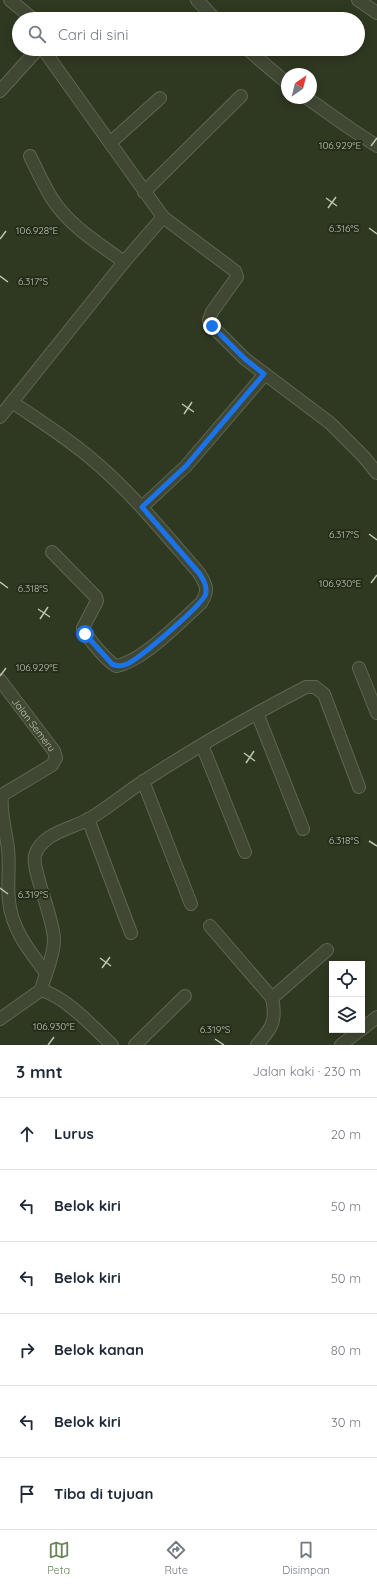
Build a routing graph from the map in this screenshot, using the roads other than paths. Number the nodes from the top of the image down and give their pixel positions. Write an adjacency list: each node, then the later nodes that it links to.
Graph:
1 (10, 0): 4 (street)
2 (197, 0): 5 (street)
3 (358, 0): 6 (street)
4 (25, 12)
5 (208, 12)
6 (377, 13)
7 (32, 56): 11 (street)
8 (48, 56): 15 (street)
9 (255, 56): 10 (street)
10 (281, 78)
11 (0, 91)
12 (242, 96): 18 (street)
13 (160, 98): 15 (street)
14 (316, 104): 16 (street)
15 (110, 143): 18 (street)
16 (377, 146)
17 (30, 156): 20 (street)
18 (144, 192): 19 (street)
19 (163, 217): 20 (street); 21 (street)
20 (124, 262): 22 (street)
21 (264, 374): 24 (street); 25 (street)
22 (12, 402): 23 (street); 25 (street)
23 (0, 416)
24 (377, 473)
25 (142, 507): 26 (street)
26 (52, 552)
27 (358, 668): 30 (street)
28 (0, 680): 34 (street, Jalan Semeru)
29 (256, 713): 31 (street); 33 (street); 36 (street)
30 (377, 713)
31 (202, 745): 32 (street); 37 (street)
32 (144, 781): 35 (street); 38 (street)
33 (359, 787)
34 (1, 795): 42 (street, Jalan Semeru)
35 (88, 819): 40 (street); 42 (street)
36 (303, 829)
37 (245, 852)
38 (191, 904)
39 (210, 926): 45 (street)
40 (132, 933)
41 (327, 950): 45 (street)
42 (46, 973): 43 (street)
43 (41, 990): 47 (street); 50 (street)
44 (185, 996): 51 (street)
45 (272, 998): 52 (street)
46 (377, 1017): 48 (street)
47 (0, 1019)
48 (365, 1026)
49 (356, 1033): 53 (street)
50 (112, 1045)
51 (135, 1045)
52 (257, 1045)
53 (341, 1045)

